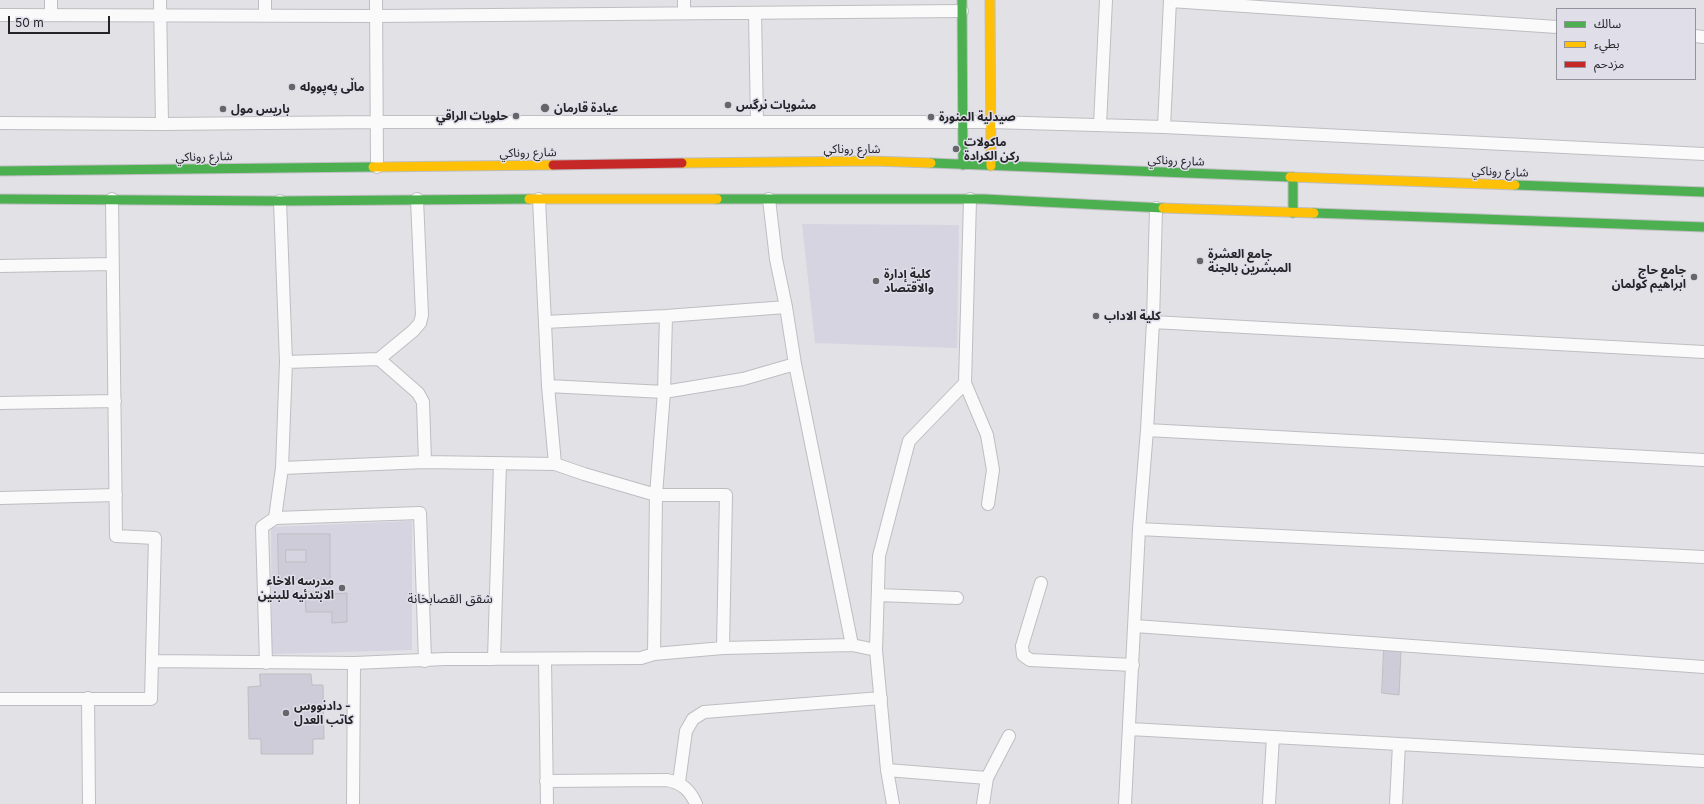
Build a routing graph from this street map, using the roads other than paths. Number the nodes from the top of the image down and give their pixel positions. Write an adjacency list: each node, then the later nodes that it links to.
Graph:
1 (51, 0): 13 (street)
2 (160, 0): 14 (street)
3 (265, 0): 16 (street)
4 (376, 0): 17 (street)
5 (684, 0): 11 (street)
6 (990, 0): 22 (main road)
7 (1106, 0): 25 (street)
8 (1170, 0): 18 (street); 26 (street)
9 (851, 6): 10 (street); 12 (street)
10 (962, 6): 21 (main road)
11 (684, 13): 12 (street); 17 (street)
12 (755, 13): 20 (street)
13 (51, 14): 14 (street); 15 (street)
14 (160, 14): 16 (street); 24 (street)
15 (0, 15)
16 (265, 15): 17 (street)
17 (376, 16): 19 (street)
18 (1556, 27)
19 (376, 122): 20 (street); 24 (street); 30 (street)
20 (757, 122): 21 (street)
21 (963, 122): 22 (street); 28 (main road)
22 (991, 122): 25 (street); 29 (main road)
23 (0, 123): 24 (street)
24 (162, 124)
25 (1100, 125): 26 (street)
26 (1164, 127): 27 (street)
27 (1704, 154)
28 (963, 165): 29 (main road, شارع روناكي); 30 (main road, شارع روناكي)
29 (991, 166): 32 (main road, شارع روناكي)
30 (376, 167): 31 (main road, شارع روناكي)
31 (0, 171)
32 (1293, 177): 33 (main road, شارع روناكي); 42 (main road)
33 (1704, 192)
34 (0, 199): 35 (main road)
35 (112, 199): 40 (main road); 44 (street)
36 (417, 199): 37 (main road); 40 (main road); 51 (street)
37 (539, 199): 38 (main road); 48 (street)
38 (769, 199): 39 (main road); 46 (street)
39 (970, 199): 41 (main road); 54 (street)
40 (280, 201): 52 (street)
41 (1156, 208): 42 (main road); 49 (street)
42 (1293, 213): 43 (main road)
43 (1704, 227)
44 (112, 264): 45 (street); 57 (street)
45 (0, 266)
46 (786, 307): 47 (street); 53 (street)
47 (666, 316): 48 (street); 56 (street)
48 (545, 322): 55 (street)
49 (1153, 322): 50 (street); 59 (street)
50 (1704, 352)
51 (379, 359): 52 (street); 61 (street)
52 (286, 362): 64 (street)
53 (795, 364): 56 (street); 76 (street)
54 (965, 383): 68 (street); 73 (street)
55 (548, 386): 56 (street); 63 (street)
56 (664, 392): 66 (street)
57 (114, 401): 58 (street); 65 (street)
58 (0, 403)
59 (1147, 430): 60 (street); 70 (street)
60 (1704, 460)
61 (425, 462): 62 (street); 64 (street)
62 (500, 464): 63 (street); 80 (street)
63 (555, 464): 66 (street)
64 (282, 468): 69 (street)
65 (116, 495): 67 (street); 82 (street)
66 (656, 495): 77 (street); 79 (street)
67 (0, 498)
68 (988, 504)
69 (275, 518): 83 (street); 84 (street)
70 (1139, 529): 71 (street); 75 (street)
71 (1704, 557)
72 (1041, 583): 86 (street)
73 (878, 594): 74 (street); 78 (street)
74 (957, 598)
75 (1135, 626): 86 (street); 87 (street)
76 (852, 645): 77 (street); 78 (street)
77 (723, 648): 79 (street)
78 (876, 650): 89 (street)
79 (654, 654): 81 (street)
80 (494, 659): 81 (street); 83 (street)
81 (545, 660): 98 (street)
82 (152, 661): 84 (street); 88 (street)
83 (425, 661): 85 (street)
84 (266, 662): 85 (street)
85 (354, 663): 101 (street)
86 (1133, 666): 91 (street)
87 (1704, 667)
88 (88, 698): 90 (street); 100 (street)
89 (881, 698): 96 (street); 99 (street)
90 (0, 699)
91 (1130, 729): 93 (street); 106 (street)
92 (1009, 736): 97 (street)
93 (1273, 737): 94 (street); 107 (street)
94 (1399, 744): 95 (street); 108 (street)
95 (1704, 761)
96 (887, 770): 97 (street); 104 (street)
97 (987, 778): 105 (street)
98 (546, 781): 99 (street); 102 (street)
99 (679, 782): 103 (street)
100 (89, 804)
101 (353, 804)
102 (547, 804)
103 (696, 804)
104 (893, 804)
105 (983, 804)
106 (1125, 804)
107 (1269, 804)
108 (1396, 804)

